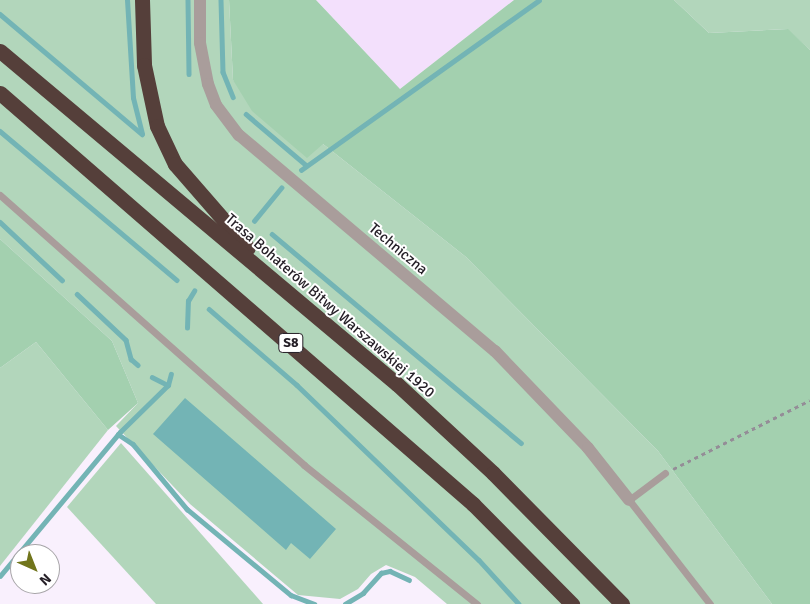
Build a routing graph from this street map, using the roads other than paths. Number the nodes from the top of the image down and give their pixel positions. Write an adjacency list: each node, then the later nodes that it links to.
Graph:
1 (142, 0): 6 (highway)
2 (200, 0): 8 (street, Techniczna)
3 (0, 51): 6 (highway, Trasa Bohaterów Bitwy Warszawskiej 1920 / S8)
4 (0, 94): 10 (highway, S8)
5 (0, 195): 9 (lane)
6 (294, 297): 11 (highway, Trasa Bohaterów Bitwy Warszawskiej 1920 / S8)
7 (665, 474): 8 (lane)
8 (628, 500): 12 (lane)
9 (477, 604)
10 (572, 604)
11 (622, 604)
12 (710, 604)

